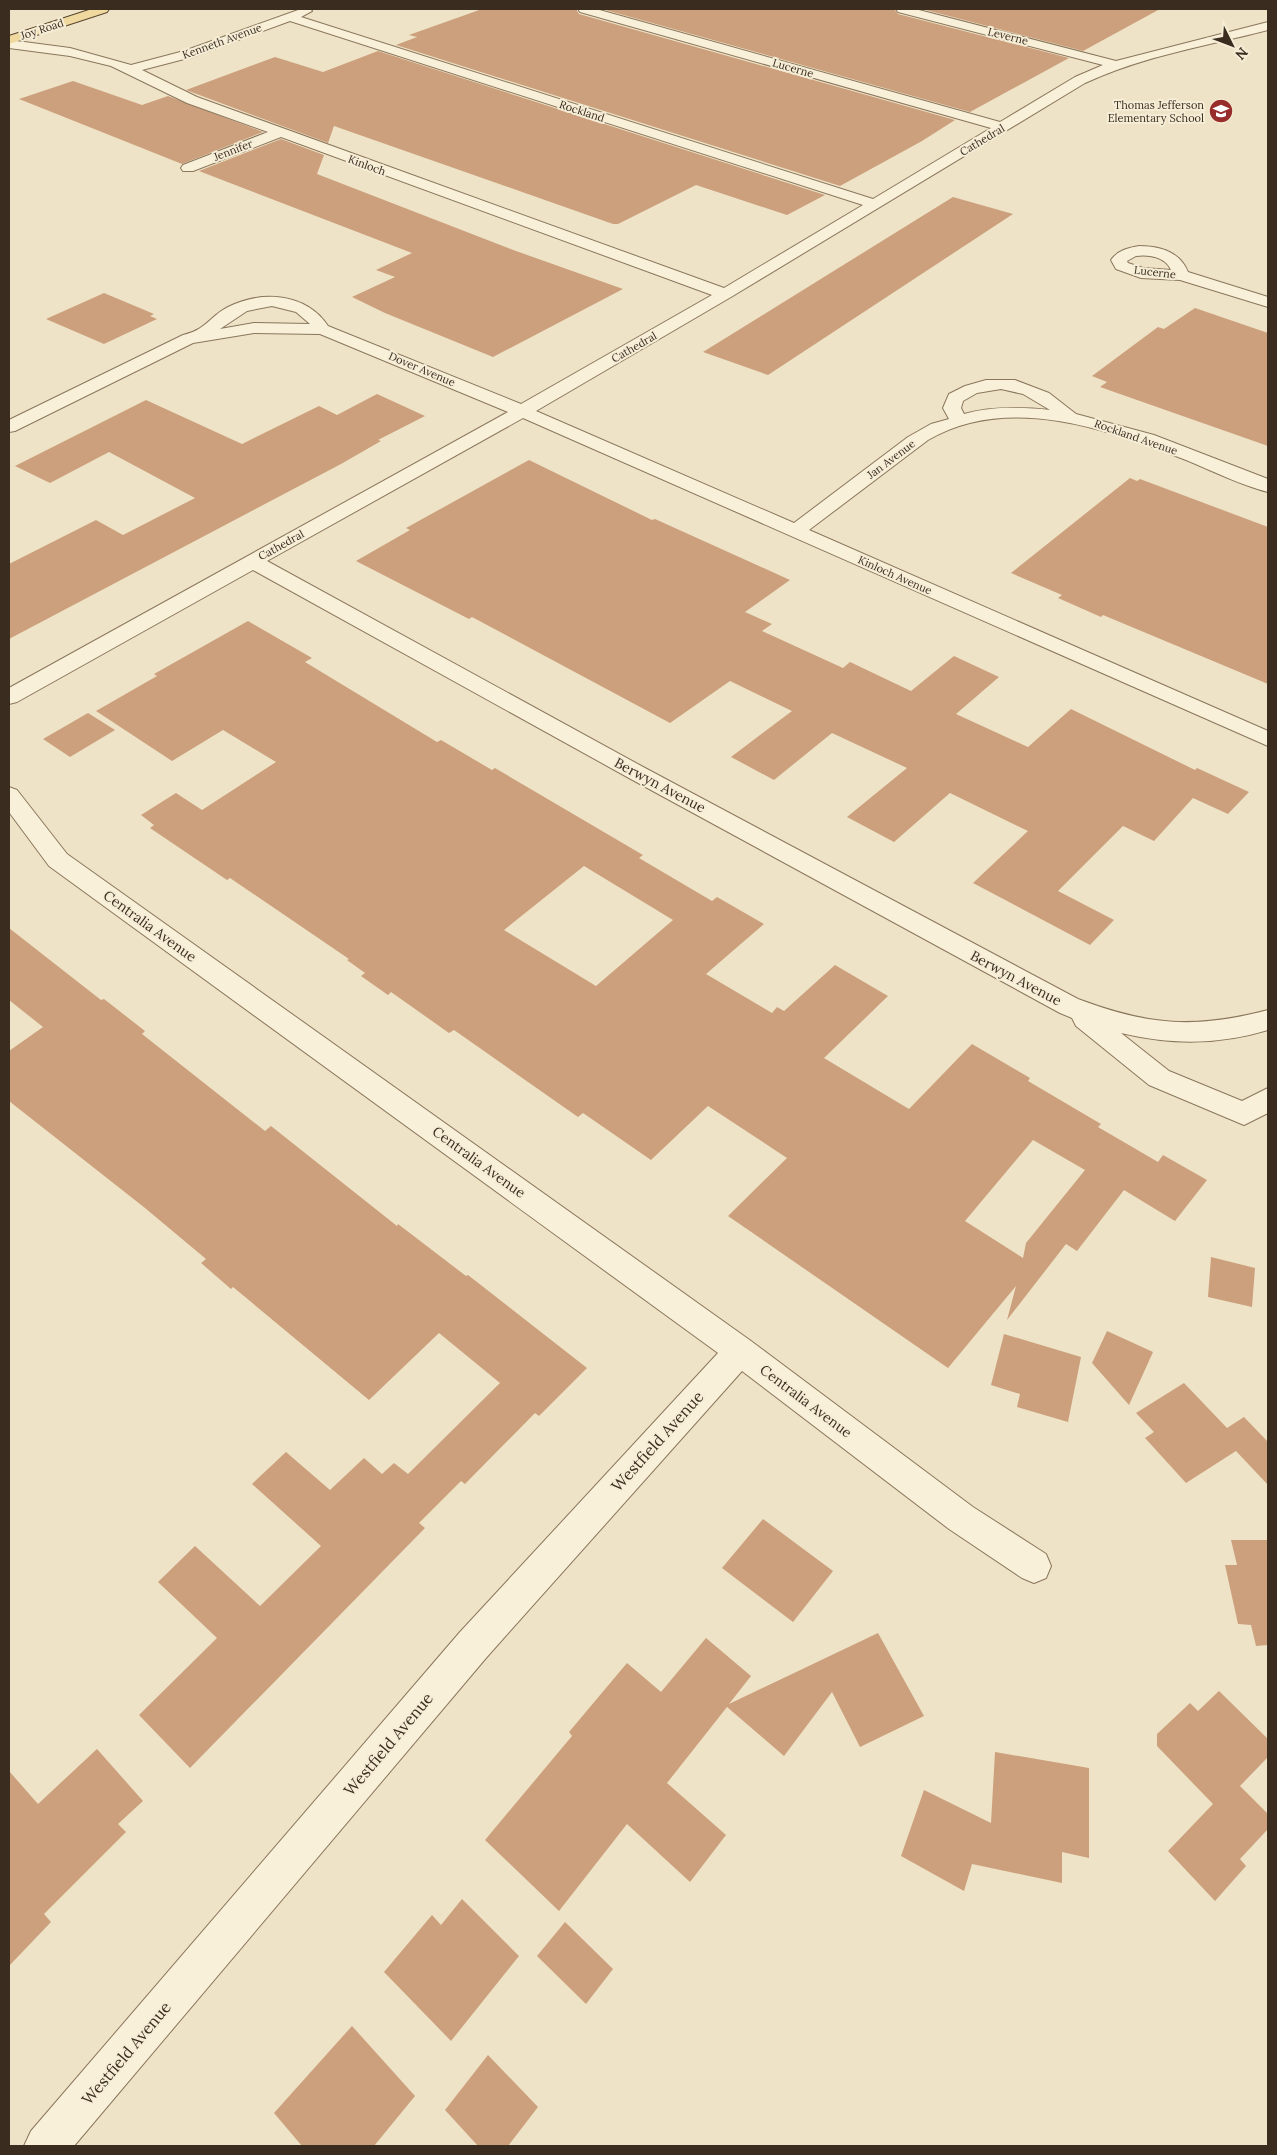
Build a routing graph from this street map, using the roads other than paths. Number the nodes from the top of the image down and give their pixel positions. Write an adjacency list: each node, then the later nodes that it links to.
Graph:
1 (103, 9): 7 (main road, Joy Road)
2 (313, 9): 5 (street, Kenneth Avenue)
3 (584, 9): 10 (street, Lucerne)
4 (902, 9): 8 (street, Leverne)
5 (290, 17): 9 (street, Kenneth Avenue); 13 (street, Rockland)
6 (1268, 26): 8 (street, Cathedral)
7 (9, 42): 9 (street, Kinloch)
8 (1114, 64): 10 (street, Cathedral)
9 (130, 69): 11 (street, Kinloch)
10 (1002, 127): 13 (street, Cathedral)
11 (279, 133): 12 (street, Jennifer); 15 (street, Kinloch)
12 (188, 168)
13 (875, 204): 15 (street, Cathedral)
14 (1181, 275): 16 (street, Lucerne)
15 (725, 294): 19 (street, Cathedral)
16 (1268, 302)
17 (322, 329): 18 (street, Dover Avenue); 18 (street, Dover Avenue); 19 (street, Dover Avenue)
18 (201, 336): 23 (street, Dover Avenue)
19 (522, 412): 25 (street, Kinloch Avenue); 26 (street, Cathedral)
20 (999, 414): 21 (street, Rockland Avenue); 22 (street, Jan Avenue)
21 (1070, 418): 22 (street); 24 (street, Rockland Avenue)
22 (959, 421): 25 (street, Jan Avenue)
23 (9, 427)
24 (1268, 486)
25 (796, 531): 28 (street, Kinloch Avenue)
26 (252, 561): 27 (street, Cathedral); 30 (street, Berwyn Avenue)
27 (9, 697)
28 (1268, 739)
29 (9, 795): 33 (street, Centralia Avenue)
30 (1069, 1006): 31 (street, Berwyn Avenue); 32 (street, Berwyn Avenue)
31 (1268, 1020)
32 (1268, 1099)
33 (740, 1351): 34 (street, Centralia Avenue); 35 (street, Westfield Avenue)
34 (1034, 1566)
35 (46, 2146)

